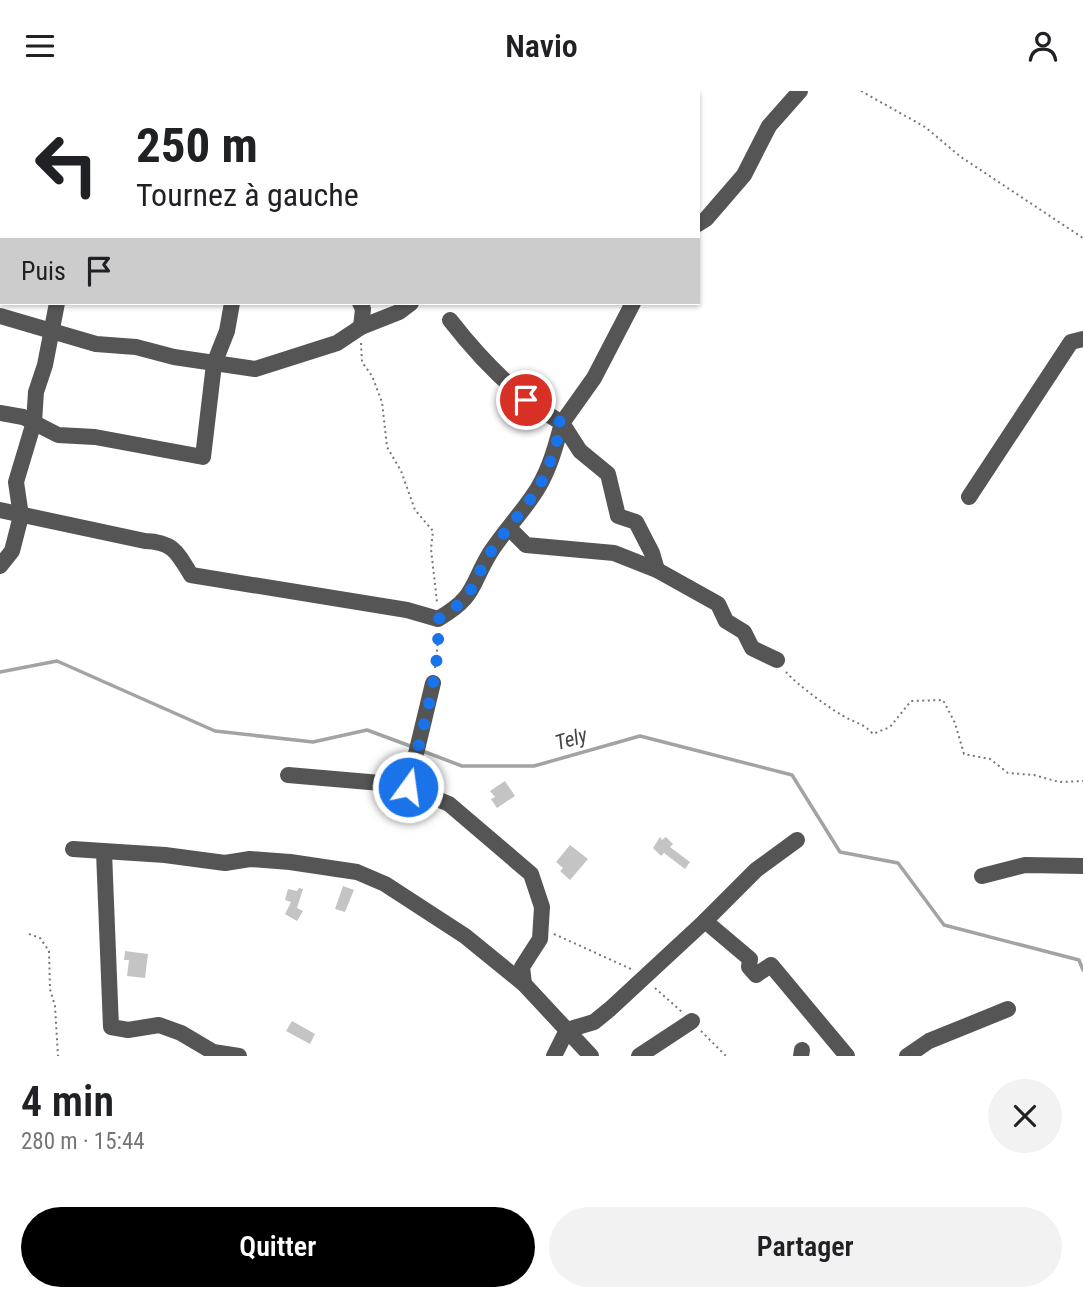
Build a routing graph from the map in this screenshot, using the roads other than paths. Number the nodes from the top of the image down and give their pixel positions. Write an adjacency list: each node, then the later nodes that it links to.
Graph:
1 (800, 91): 2 (street)
2 (700, 223)
3 (57, 305): 11 (street)
4 (232, 305): 13 (street)
5 (361, 305): 10 (street)
6 (408, 305): 10 (street)
7 (632, 305): 16 (street)
8 (0, 316): 11 (street)
9 (450, 320): 16 (street)
10 (360, 327): 13 (street)
11 (53, 329): 13 (street); 15 (street)
12 (1083, 339): 17 (street)
13 (214, 364): 15 (street)
14 (0, 413): 15 (street)
15 (34, 422): 19 (street)
16 (562, 423): 20 (street); 22 (street)
17 (969, 497)
18 (0, 510): 19 (street)
19 (21, 516): 20 (street); 21 (street)
20 (509, 528): 22 (street)
21 (0, 566)
22 (657, 571): 23 (street)
23 (777, 660)
24 (433, 683): 26 (street)
25 (288, 775): 26 (street)
26 (408, 787): 33 (street)
27 (797, 840): 32 (street)
28 (73, 849): 29 (street)
29 (104, 852): 33 (street); 37 (street)
30 (1083, 866): 31 (street)
31 (982, 876)
32 (705, 921): 36 (street); 41 (street)
33 (524, 984): 36 (street)
34 (1008, 1009): 42 (street)
35 (692, 1021): 40 (street)
36 (567, 1030): 38 (street); 39 (street)
37 (239, 1056)
38 (554, 1056)
39 (592, 1056)
40 (639, 1056)
41 (847, 1056)
42 (907, 1056)

